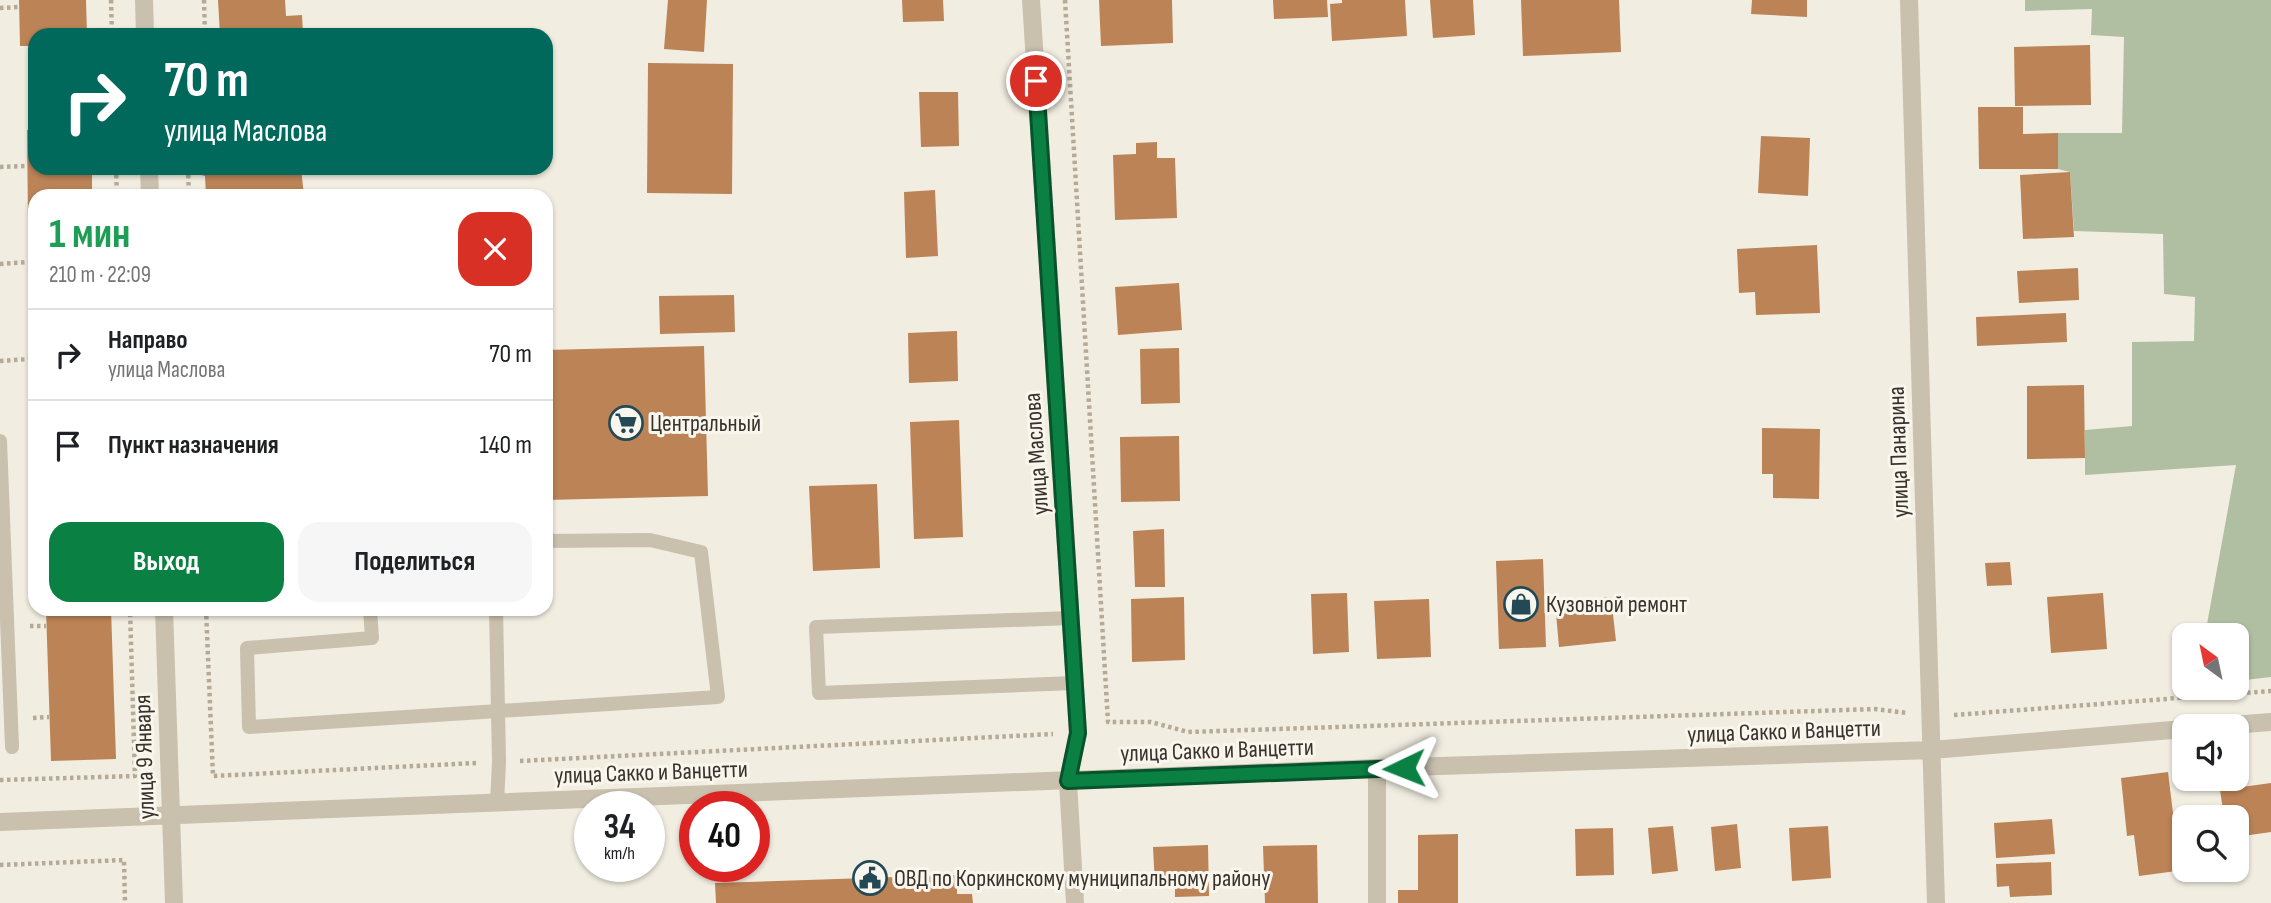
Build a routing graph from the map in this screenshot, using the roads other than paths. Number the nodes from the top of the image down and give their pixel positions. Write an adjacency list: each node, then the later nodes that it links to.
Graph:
1 (144, 0): 4 (street)
2 (1031, 0): 10 (street, улица Маслова)
3 (1909, 0): 17 (street, улица Панарина)
4 (145, 28)
5 (0, 441): 16 (lane)
6 (553, 541): 12 (lane)
7 (164, 616): 21 (street, улица 9 Января)
8 (370, 616): 12 (lane)
9 (496, 616): 12 (lane)
10 (1071, 618): 11 (street, улица Маслова); 11 (lane)
11 (1075, 683): 19 (street, улица Маслова)
12 (498, 711): 20 (lane)
13 (2271, 722): 14 (street)
14 (2249, 724)
15 (2172, 730): 17 (street, улица Сакко и Ванцетти)
16 (12, 747)
17 (1932, 750): 18 (street, улица Сакко и Ванцетти); 26 (street, улица Панарина)
18 (1377, 768): 19 (street, улица Сакко и Ванцетти); 25 (street)
19 (1068, 781): 20 (street, улица Сакко и Ванцетти); 24 (street, улица Маслова)
20 (497, 803): 21 (street, улица Сакко и Ванцетти)
21 (170, 816): 22 (street, улица Сакко и Ванцетти); 23 (street, улица 9 Января)
22 (0, 822)
23 (174, 903)
24 (1075, 903)
25 (1377, 903)
26 (1936, 903)

